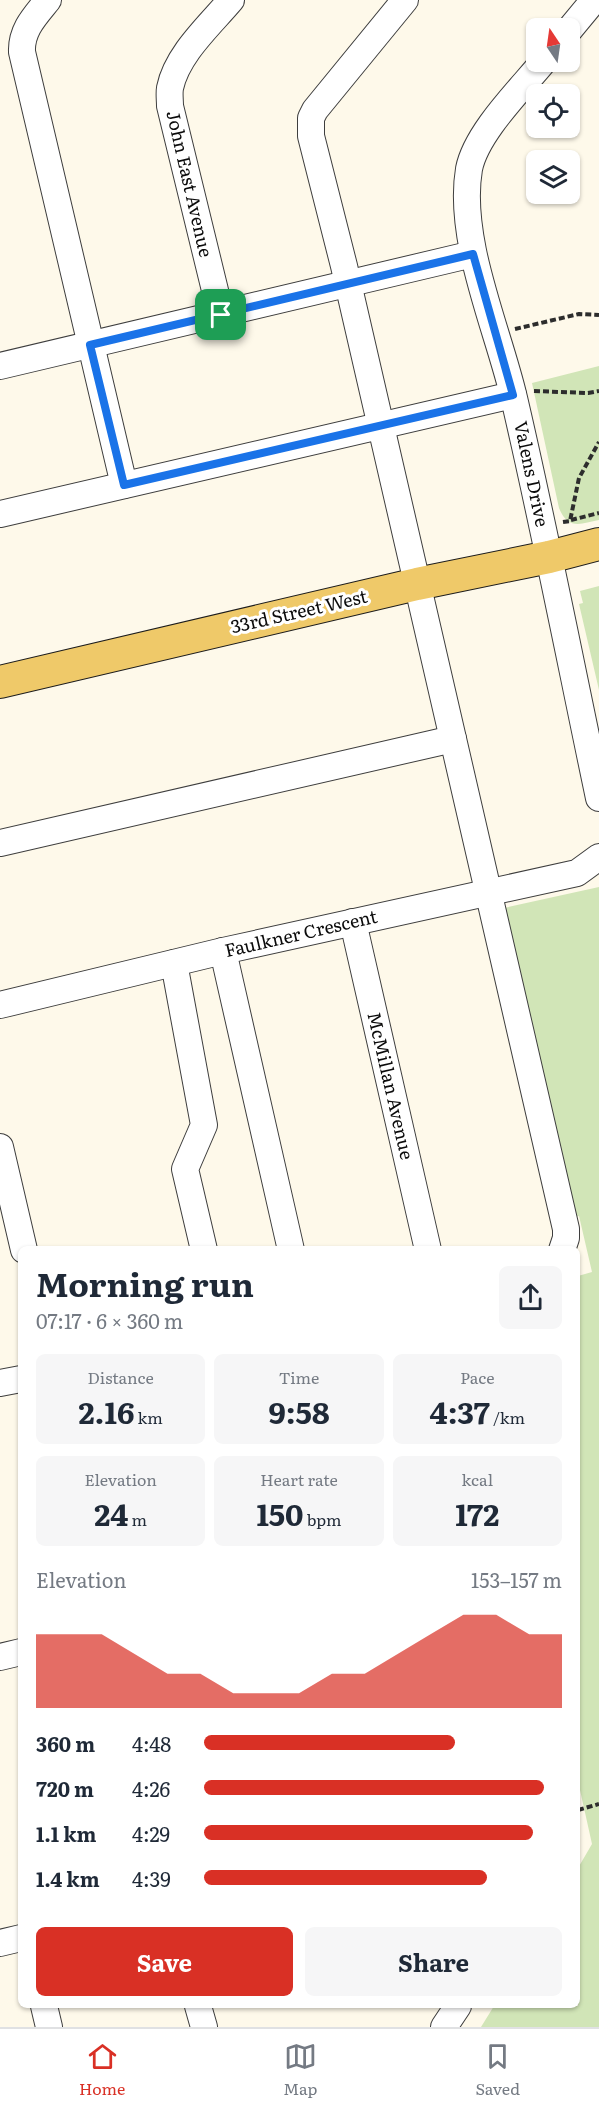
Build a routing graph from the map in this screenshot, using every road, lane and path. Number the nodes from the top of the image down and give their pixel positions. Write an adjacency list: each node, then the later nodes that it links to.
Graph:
1 (48, 0): 12 (street)
2 (231, 0): 9 (street, John East Avenue)
3 (405, 0): 8 (street)
4 (594, 0): 5 (street)
5 (579, 18)
6 (535, 72): 7 (street, Valens Drive)
7 (473, 254): 8 (street); 15 (street, Valens Drive)
8 (348, 283): 9 (street); 16 (street)
9 (221, 315): 12 (street)
10 (599, 315): 11 (path)
11 (515, 328)
12 (90, 345): 13 (street); 18 (street)
13 (0, 366)
14 (599, 391): 15 (path)
15 (521, 393): 16 (street); 22 (street, Valens Drive)
16 (382, 425): 18 (street); 25 (street)
17 (599, 442): 21 (path)
18 (124, 485): 20 (street)
19 (599, 513): 21 (path)
20 (0, 514)
21 (570, 521): 22 (path)
22 (543, 527): 24 (street, Valens Drive)
23 (599, 544): 24 (main road, 33rd Street West)
24 (549, 557): 25 (main road, 33rd Street West); 28 (street)
25 (417, 584): 26 (main road, 33rd Street West); 27 (street)
26 (0, 682)
27 (453, 740): 29 (street); 31 (street)
28 (599, 798)
29 (0, 843)
30 (599, 857): 31 (street, Faulkner Crescent)
31 (489, 892): 32 (street, Faulkner Crescent); 41 (street)
32 (353, 922): 33 (street, Faulkner Crescent); 40 (street, McMillan Avenue)
33 (223, 951): 34 (street, Faulkner Crescent); 39 (street)
34 (174, 963): 35 (street, Faulkner Crescent); 38 (street)
35 (0, 1005)
36 (0, 1148): 37 (street)
37 (23, 1246)
38 (203, 1246)
39 (290, 1246)
40 (427, 1246)
41 (563, 1246)
42 (18, 1380): 43 (street)
43 (0, 1383)
44 (18, 1653): 45 (street)
45 (0, 1657)
46 (599, 1804): 47 (path)
47 (580, 1809)
48 (18, 1939): 49 (street)
49 (0, 1943)
50 (44, 2008): 52 (street)
51 (457, 2008): 53 (street)
52 (49, 2027)
53 (444, 2027)

